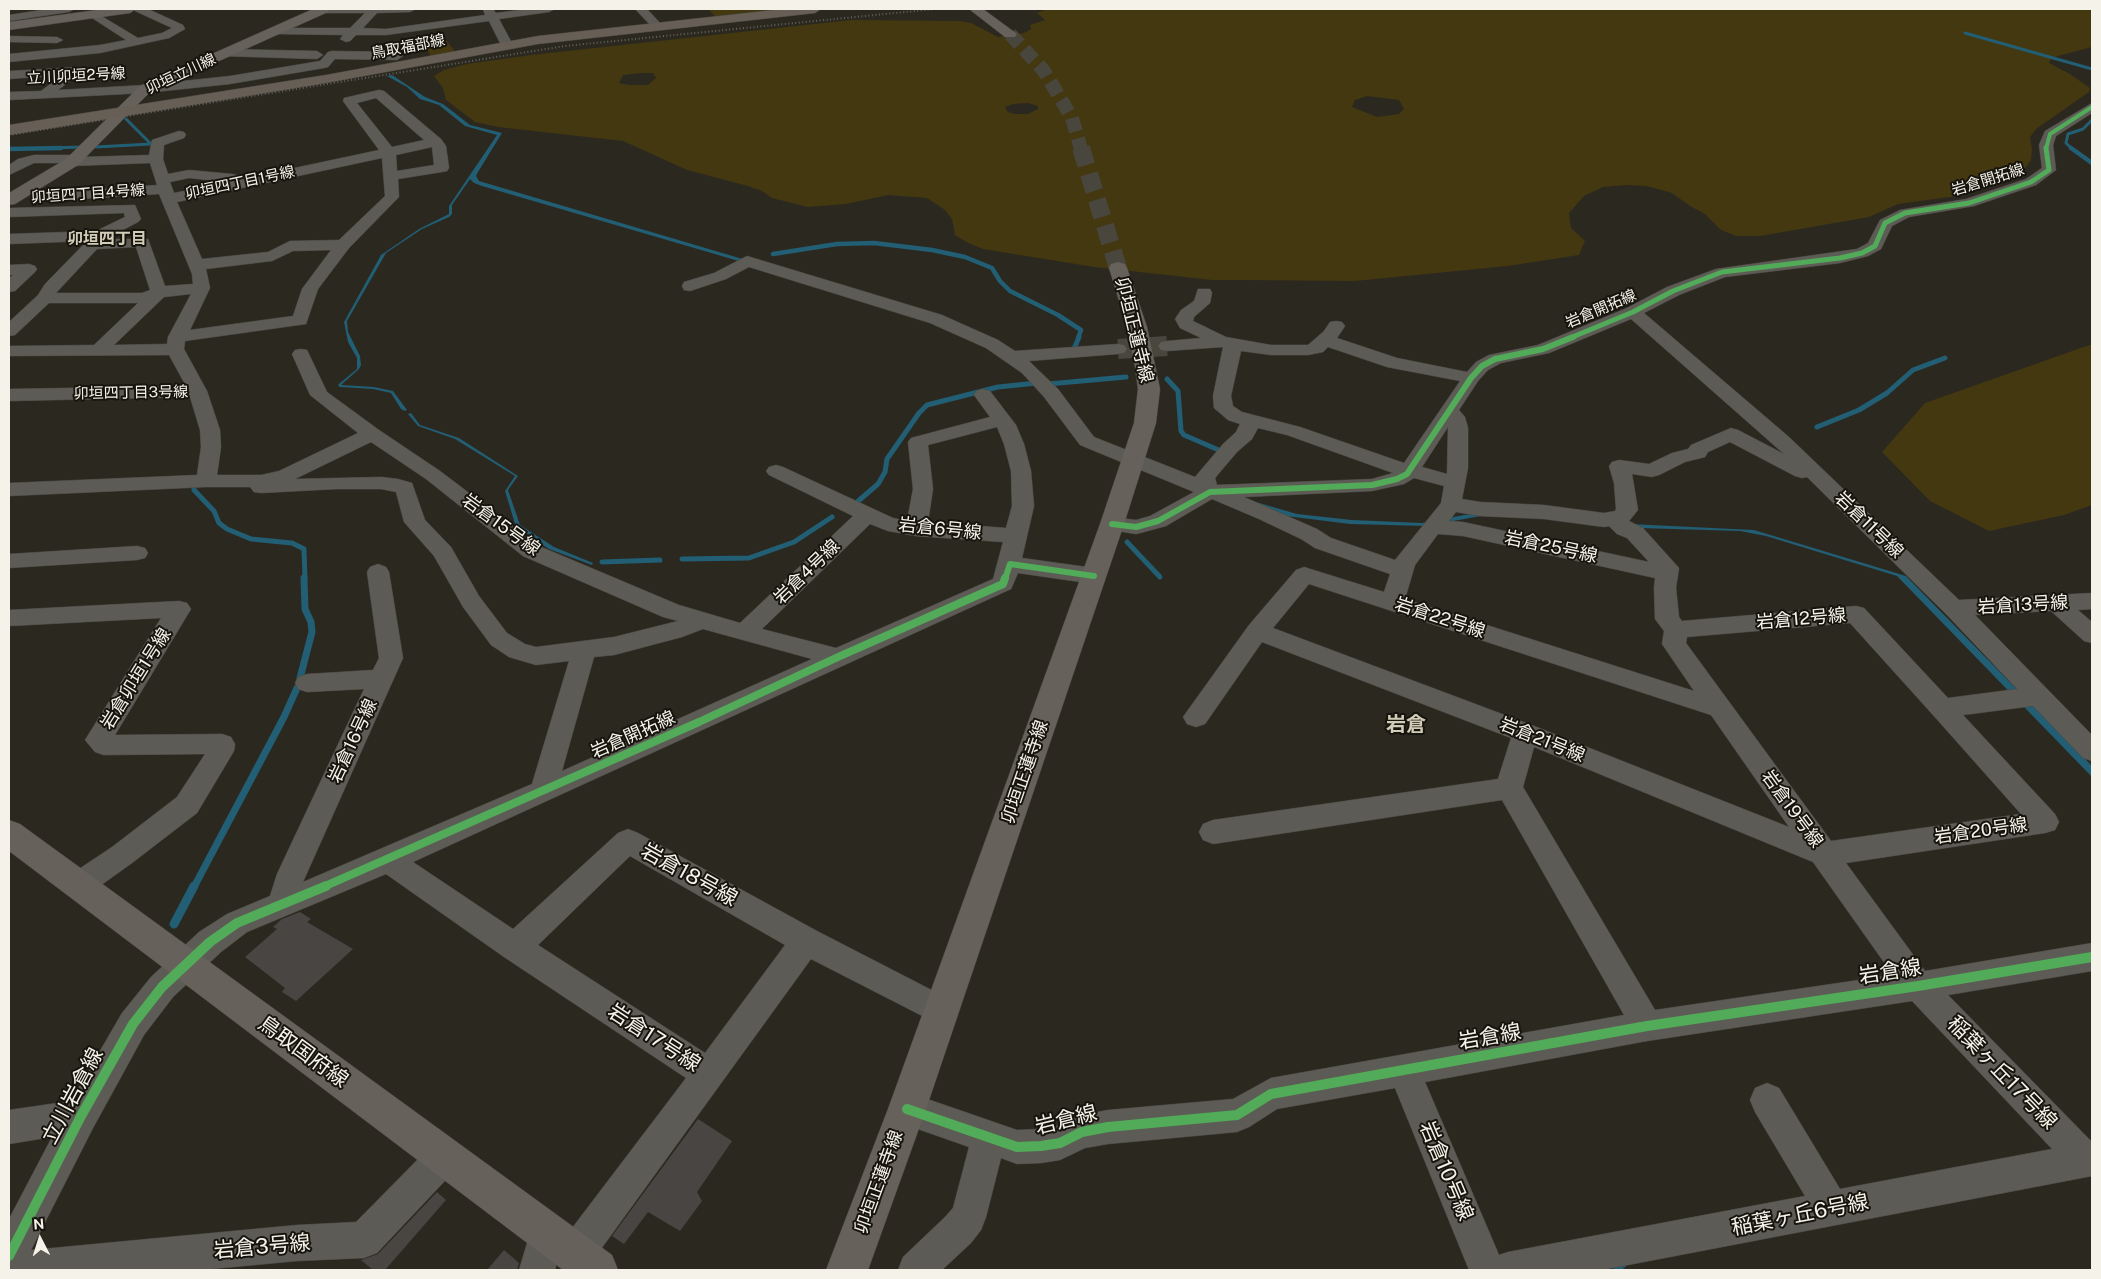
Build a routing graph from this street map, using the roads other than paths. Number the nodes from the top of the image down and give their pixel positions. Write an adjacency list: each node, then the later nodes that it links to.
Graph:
1 (68, 9): 13 (street)
2 (130, 9): 12 (main road)
3 (139, 9): 22 (street)
4 (322, 9): 10 (street); 17 (main road, 卯垣立川線)
5 (403, 9): 10 (street)
6 (549, 9): 11 (street)
7 (641, 9): 16 (street)
8 (815, 9): 16 (main road, 鳥取福部線)
9 (975, 9): 19 (main road)
10 (374, 10): 18 (street)
11 (490, 13): 18 (street); 23 (street)
12 (93, 14): 14 (main road); 22 (street)
13 (9, 18)
14 (49, 20): 15 (main road); 20 (street)
15 (9, 26)
16 (657, 26): 23 (main road, 鳥取福部線)
17 (276, 31): 18 (street); 25 (main road, 卯垣立川線)
18 (352, 32): 26 (street)
19 (1010, 34)
20 (71, 38): 21 (street); 24 (street)
21 (9, 39)
22 (136, 42): 24 (street)
23 (507, 45): 34 (main road, 鳥取福部線)
24 (71, 52): 28 (street)
25 (226, 53): 26 (street); 30 (main road, 卯垣立川線)
26 (332, 55): 27 (street); 30 (street, 立川卯垣2号線)
27 (394, 56)
28 (9, 58)
29 (9, 75): 31 (street)
30 (145, 89): 31 (street, 立川卯垣2号線); 34 (main road, 卯垣立川線)
31 (44, 94): 32 (street, 立川卯垣2号線)
32 (9, 96)
33 (2092, 107): 58 (street, 岩倉開拓線)
34 (122, 113): 35 (main road, 鳥取福部線); 40 (main road, 卯垣立川線)
35 (9, 130)
36 (179, 135): 39 (street)
37 (436, 142): 38 (street, 卯垣四丁目1号線); 38 (street); 42 (street)
38 (390, 152): 42 (street); 43 (street, 卯垣四丁目1号線)
39 (156, 159): 40 (street); 44 (street, 卯垣四丁目1号線)
40 (74, 161): 41 (street); 45 (main road, 卯垣立川線)
41 (9, 171)
42 (391, 176): 48 (street)
43 (236, 184): 44 (street, 卯垣四丁目1号線); 44 (street)
44 (165, 189): 45 (street, 卯垣四丁目4号線); 49 (street)
45 (9, 199): 47 (street)
46 (9, 239): 47 (street)
47 (96, 240): 55 (street); 57 (street)
48 (342, 245): 49 (street); 60 (street)
49 (196, 265): 54 (street)
50 (1118, 268): 76 (main road, 卯垣正蓮寺線)
51 (9, 270): 53 (street)
52 (690, 286): 67 (street)
53 (9, 287)
54 (202, 288): 55 (street); 60 (street)
55 (158, 292): 57 (street); 64 (street)
56 (1204, 293): 61 (street)
57 (45, 298): 59 (street)
58 (1633, 312): 68 (street, 岩倉開拓線); 80 (street, 岩倉11号線)
59 (9, 331)
60 (176, 343): 64 (street); 69 (street, 卯垣四丁目3号線)
61 (1229, 343): 62 (street); 68 (street); 74 (street)
62 (1167, 346)
63 (1118, 349): 67 (street)
64 (99, 350): 65 (street)
65 (9, 351)
66 (301, 354): 75 (street, 岩倉15号線)
67 (1012, 357): 76 (street)
68 (1471, 378): 72 (street, 岩倉開拓線)
69 (198, 392): 70 (street, 卯垣四丁目3号線); 81 (street)
70 (9, 395)
71 (983, 395): 73 (street, 岩倉開拓線)
72 (1448, 411): 77 (street, 岩倉開拓線); 83 (street)
73 (1003, 420): 91 (street); 92 (street, 岩倉開拓線)
74 (1251, 421): 77 (street); 86 (street)
75 (372, 434): 79 (street, 岩倉15号線); 82 (street)
76 (1135, 460): 86 (street); 90 (main road, 卯垣正蓮寺線)
77 (1408, 471): 83 (street); 86 (street)
78 (776, 472): 87 (street)
79 (434, 475): 84 (street); 105 (street, 岩倉15号線)
80 (1820, 478): 89 (street); 103 (street, 岩倉11号線)
81 (206, 481): 82 (street); 85 (street)
82 (256, 481): 84 (street)
83 (1455, 482): 88 (street)
84 (405, 488): 110 (street)
85 (9, 490)
86 (1210, 492): 90 (street); 96 (street)
87 (868, 514): 91 (street, 岩倉6号線); 108 (street, 岩倉4号線)
88 (1441, 516): 89 (street); 96 (street); 98 (street, 岩倉25号線)
89 (1618, 523): 98 (street)
90 (1112, 524): 99 (main road, 卯垣正蓮寺線)
91 (916, 529): 92 (street, 岩倉6号線)
92 (1015, 536): 95 (street, 岩倉開拓線)
93 (137, 553): 94 (street)
94 (9, 561)
95 (1010, 564): 99 (street); 111 (street, 岩倉開拓線)
96 (1402, 570): 101 (street)
97 (378, 572): 112 (street, 岩倉16号線)
98 (1667, 573): 106 (street)
99 (1094, 576): 133 (main road, 卯垣正蓮寺線)
100 (2092, 601): 102 (street, 岩倉13号線)
101 (1392, 603): 107 (street, 岩倉22号線); 115 (street, 岩倉22号線)
102 (2056, 603): 103 (street, 岩倉13号線); 109 (street)
103 (1954, 608): 114 (street, 岩倉11号線)
104 (9, 618): 126 (street, 岩倉卯垣1号線)
105 (702, 620): 108 (street, 岩倉15号線); 110 (street)
106 (1676, 630): 115 (street, 岩倉19号線); 116 (street, 岩倉12号線)
107 (1257, 631): 117 (street, 岩倉22号線); 118 (street, 岩倉21号線)
108 (744, 632): 111 (street)
109 (2092, 635)
110 (584, 650): 121 (street)
111 (838, 656): 121 (street, 岩倉開拓線)
112 (382, 679): 113 (street); 127 (street, 岩倉16号線)
113 (307, 683)
114 (2037, 696): 116 (street); 119 (street, 岩倉11号線)
115 (1718, 708): 124 (street, 岩倉19号線)
116 (1942, 708): 124 (street, 岩倉20号線)
117 (1196, 717)
118 (1525, 733): 120 (street); 124 (street, 岩倉21号線)
119 (2092, 751)
120 (1509, 788): 122 (street); 134 (street)
121 (543, 791): 125 (street, 岩倉開拓線)
122 (1213, 832)
123 (9, 833): 126 (main road, 鳥取国府線)
124 (1825, 854): 132 (street, 岩倉19号線)
125 (388, 860): 127 (street, 岩倉開拓線); 129 (street, 岩倉17号線)
126 (80, 884): 131 (main road, 鳥取国府線)
127 (282, 904): 131 (street, 岩倉開拓線)
128 (806, 941): 129 (street, 岩倉18号線); 133 (street); 136 (street, 岩倉17号線)
129 (515, 947): 136 (street, 岩倉17号線)
130 (2092, 957): 132 (street, 岩倉線)
131 (184, 965): 139 (street, 立川岩倉線); 142 (main road, 鳥取国府線)
132 (1918, 986): 134 (street, 岩倉線); 143 (street, 稲葉ヶ丘17号線)
133 (940, 1010): 138 (main road, 卯垣正蓮寺線)
134 (1647, 1026): 135 (street, 岩倉線)
135 (1404, 1071): 141 (street, 岩倉線); 151 (street, 岩倉10号線)
136 (709, 1074): 145 (street)
137 (1767, 1100): 144 (street)
138 (907, 1109): 141 (street, 岩倉線); 149 (main road, 卯垣正蓮寺線)
139 (81, 1116): 140 (street); 146 (street, 立川岩倉線)
140 (9, 1127)
141 (989, 1137): 150 (street)
142 (445, 1156): 145 (main road, 鳥取国府線); 147 (street, 岩倉3号線)
143 (2089, 1160): 144 (street, 稲葉ヶ丘6号線)
144 (1832, 1209): 152 (street, 稲葉ヶ丘6号線)
145 (573, 1252): 148 (street)
146 (9, 1256)
147 (14, 1270)
148 (537, 1270)
149 (846, 1270)
150 (916, 1270)
151 (1487, 1270)
152 (1508, 1270)

